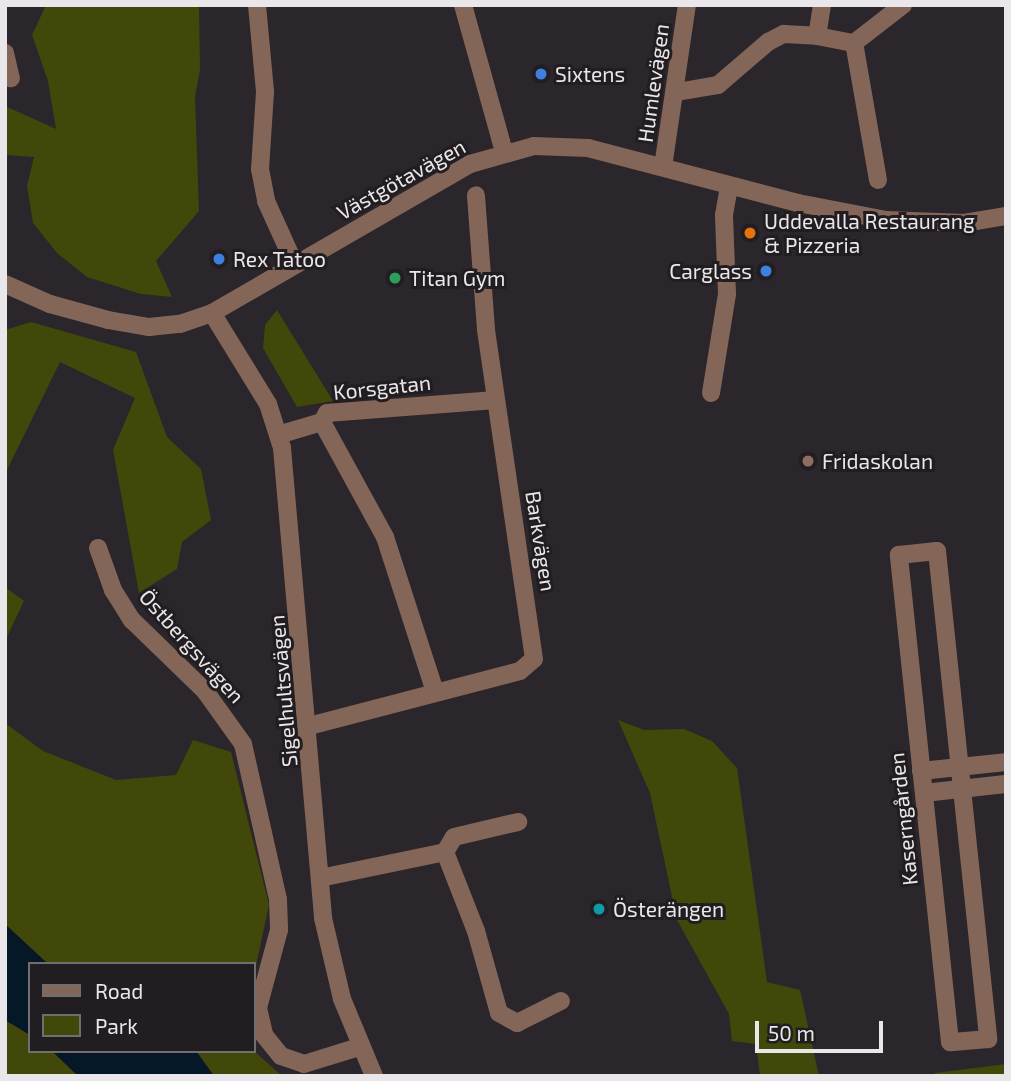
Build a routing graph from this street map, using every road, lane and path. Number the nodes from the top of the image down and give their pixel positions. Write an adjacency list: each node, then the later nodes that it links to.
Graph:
1 (257, 5): 17 (street)
2 (463, 5): 11 (street)
3 (687, 5): 10 (street, Humlevägen)
4 (822, 5): 6 (street)
5 (903, 5): 7 (street)
6 (817, 36): 7 (street); 10 (street)
7 (854, 43): 13 (street)
8 (5, 53): 9 (street)
9 (11, 78)
10 (677, 92): 12 (street, Humlevägen)
11 (504, 152): 12 (street, Västgötavägen); 17 (street, Västgötavägen)
12 (663, 167): 14 (street, Västgötavägen)
13 (878, 180)
14 (729, 186): 16 (street, Västgötavägen); 20 (street)
15 (476, 195): 21 (street, Barkvägen)
16 (1006, 216)
17 (295, 265): 19 (street, Västgötavägen)
18 (5, 284): 19 (street, Västgötavägen)
19 (212, 313): 23 (street, Sigelhultsvägen)
20 (711, 393)
21 (496, 400): 22 (street, Korsgatan); 25 (street, Barkvägen)
22 (322, 422): 23 (street, Korsgatan); 25 (street)
23 (278, 435): 26 (street, Sigelhultsvägen)
24 (98, 548): 37 (street, Östbergsvägen)
25 (435, 692): 26 (street, Barkvägen)
26 (309, 726): 35 (street, Sigelhultsvägen)
27 (1006, 762): 28 (street)
28 (959, 766): 29 (street); 29 (street, Kaserngården); 31 (street, Kaserngården)
29 (921, 771): 32 (street, Kaserngården)
30 (1006, 785): 31 (street)
31 (962, 789): 32 (street); 32 (street, Kaserngården)
32 (924, 793)
33 (518, 821): 34 (street)
34 (445, 852): 35 (street); 36 (street)
35 (320, 878): 37 (street, Sigelhultsvägen)
36 (561, 1001)
37 (359, 1047): 38 (street, Sigelhultsvägen)
38 (374, 1076)

